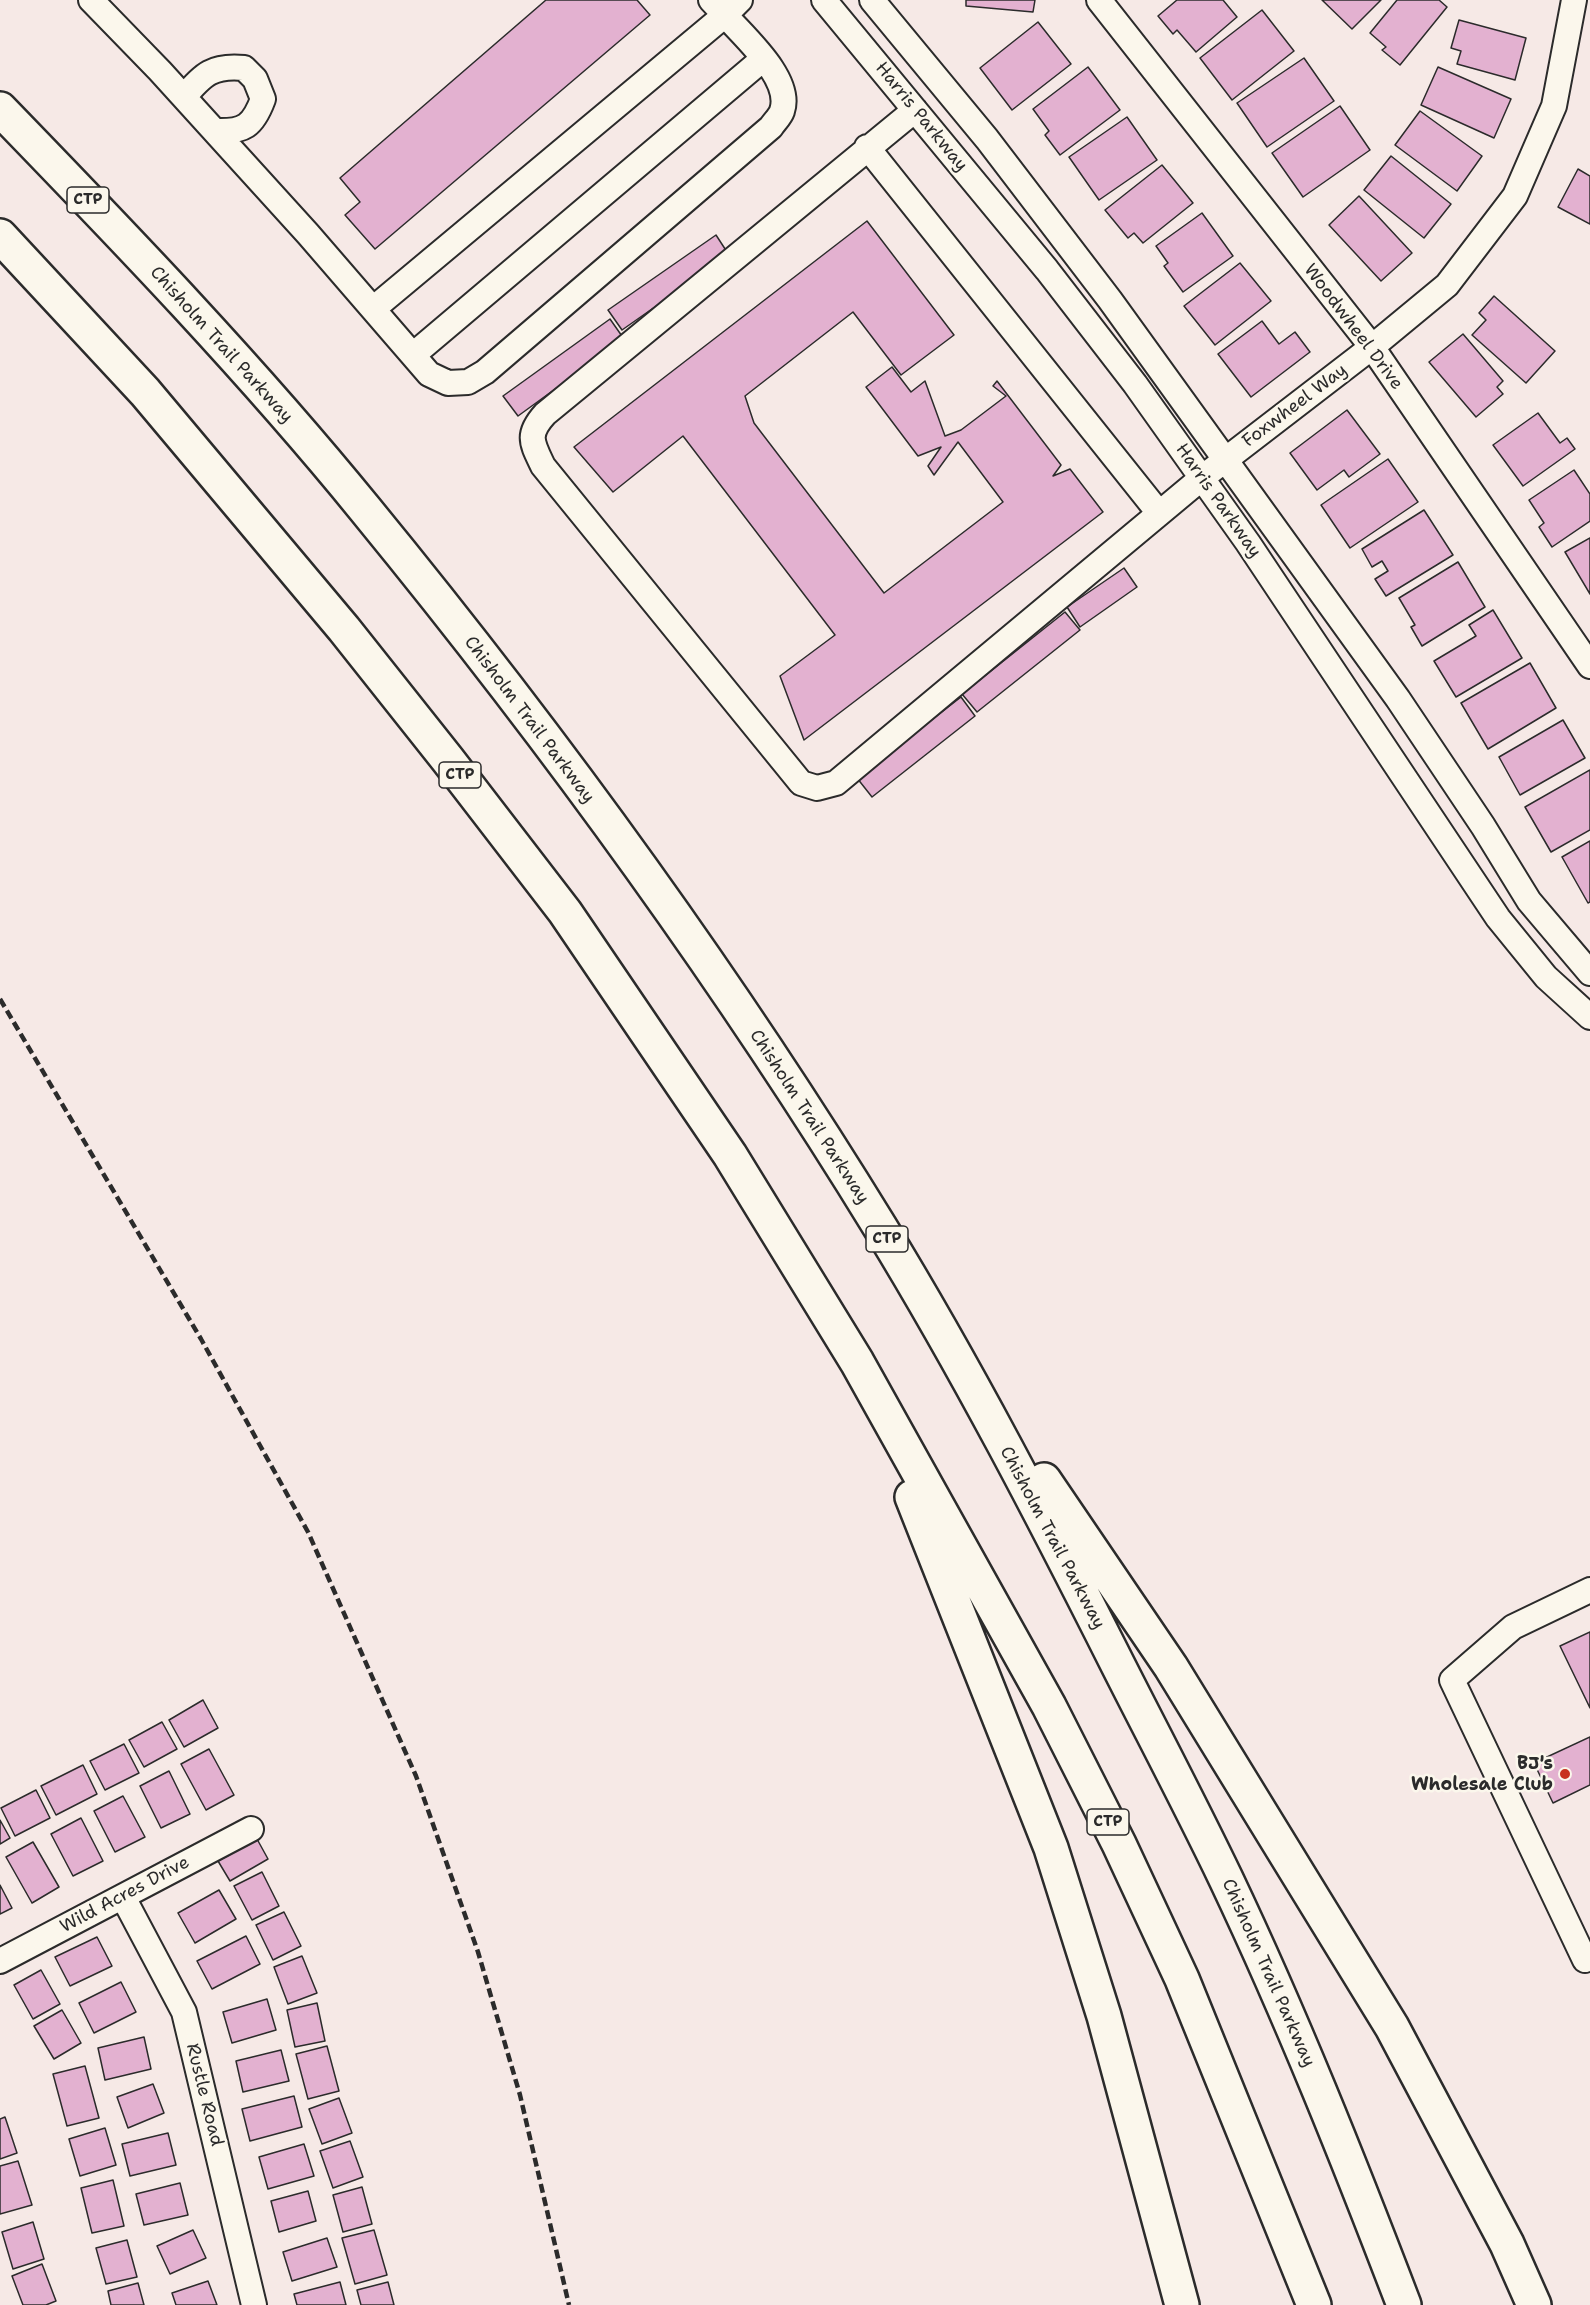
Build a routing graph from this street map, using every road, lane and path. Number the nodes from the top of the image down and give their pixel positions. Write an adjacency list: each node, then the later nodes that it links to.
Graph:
1 (91, 0): 8 (street)
2 (824, 0): 10 (street, Harris Parkway)
3 (872, 0): 17 (street, Harris Parkway)
4 (1099, 0): 15 (street, Woodwheel Drive)
5 (1567, 2): 15 (street, Foxwheel Way)
6 (725, 5): 7 (street); 14 (street)
7 (763, 59): 16 (street); 16 (street)
8 (184, 96): 11 (street); 11 (street)
9 (0, 109): 23 (highway, Chisholm Trail Parkway / CTP)
10 (915, 110): 12 (street, Foxwheel Way); 18 (street, Harris Parkway)
11 (216, 131): 14 (street)
12 (867, 147): 19 (street); 19 (street, Foxwheel Way)
13 (0, 236): 24 (highway, CTP)
14 (373, 309): 16 (street)
15 (1372, 347): 17 (street, Foxwheel Way); 20 (street, Woodwheel Drive)
16 (413, 355)
17 (1224, 459): 18 (street, Foxwheel Way); 21 (street, Harris Parkway)
18 (1203, 477): 19 (street, Foxwheel Way); 22 (street, Harris Parkway)
19 (1159, 513)
20 (1590, 666)
21 (1590, 973)
22 (1590, 1017)
23 (938, 1325): 33 (highway, Chisholm Trail Parkway / CTP); 34 (highway)
24 (857, 1362): 31 (highway); 32 (highway, CTP)
25 (1590, 1590): 28 (street)
26 (251, 1829): 27 (street, Wild Acres Drive)
27 (123, 1897): 29 (street, Wild Acres Drive); 30 (street, Rustle Road)
28 (1590, 1958)
29 (0, 1961)
30 (254, 2305)
31 (1182, 2305)
32 (1314, 2305)
33 (1404, 2305)
34 (1534, 2305)

